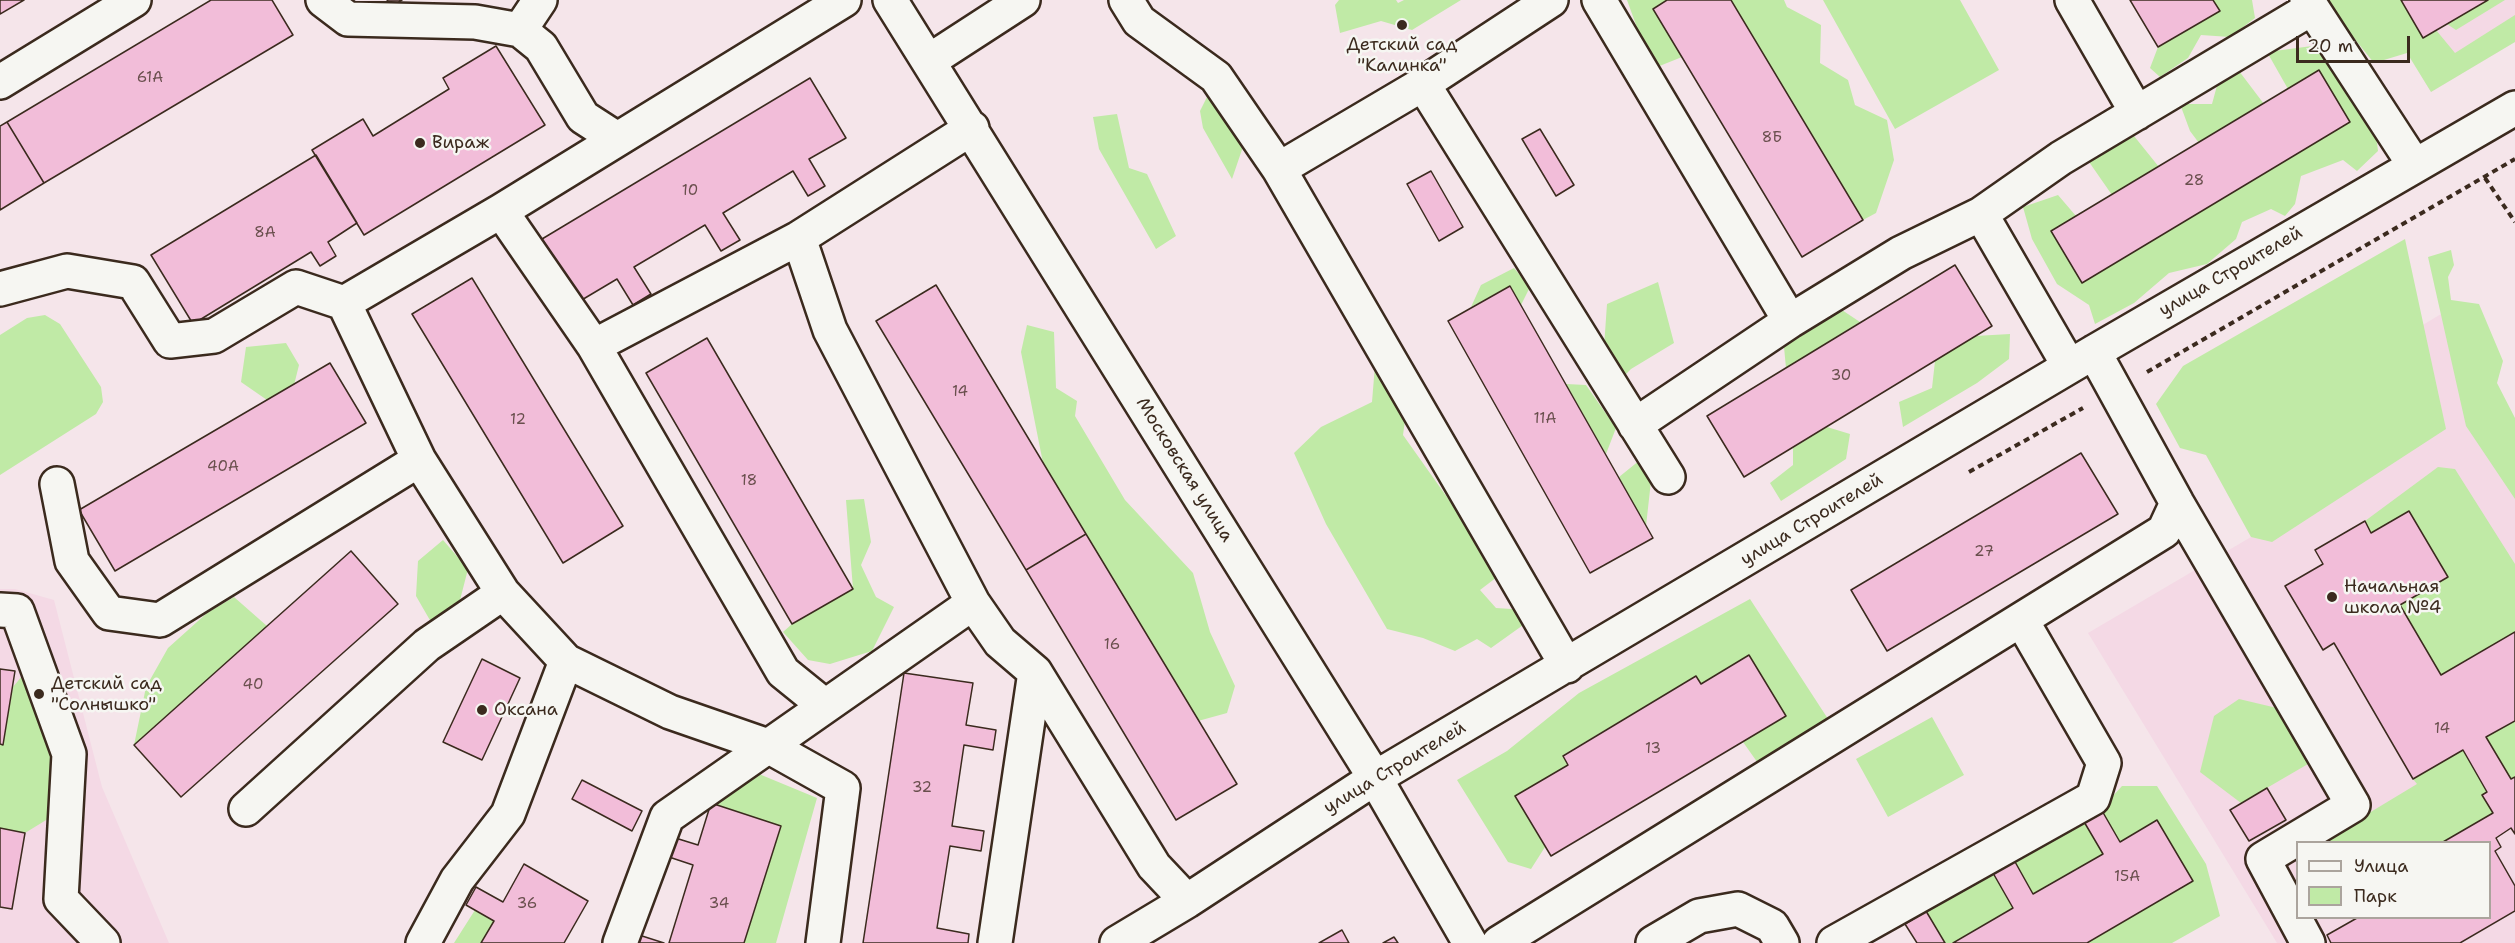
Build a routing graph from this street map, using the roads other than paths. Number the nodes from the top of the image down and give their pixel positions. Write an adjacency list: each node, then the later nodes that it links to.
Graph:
1 (134, 0): 15 (street)
2 (323, 0): 13 (street)
3 (540, 0): 13 (street)
4 (844, 0): 20 (street)
5 (890, 0): 14 (street, Московская улица)
6 (1023, 0): 14 (street)
7 (1126, 0): 22 (street)
8 (1551, 0): 12 (street)
9 (1599, 0): 28 (street)
10 (2072, 0): 18 (street)
11 (2310, 4): 18 (street); 21 (street)
12 (1509, 11): 16 (street)
13 (520, 30): 20 (street)
14 (929, 61): 19 (street, Московская улица)
15 (0, 82)
16 (1423, 84): 22 (street); 31 (street)
17 (2515, 108): 21 (street, улица Строителей)
18 (2136, 113): 24 (street)
19 (972, 128): 25 (street); 45 (street, Московская улица)
20 (617, 140): 23 (street)
21 (2415, 166): 30 (street, улица Строителей)
22 (1279, 169): 41 (street)
23 (501, 211): 27 (street); 29 (street)
24 (1981, 214): 28 (street); 30 (street)
25 (799, 238): 29 (street); 37 (street)
26 (0, 290): 27 (street)
27 (344, 303): 32 (street)
28 (1790, 321): 31 (street)
29 (594, 346): 43 (street)
30 (2082, 359): 35 (street); 41 (street, улица Строителей)
31 (1635, 425): 33 (street)
32 (419, 460): 34 (street); 36 (street)
33 (1668, 477)
34 (57, 484)
35 (2177, 503): 39 (street); 59 (street)
36 (503, 593): 40 (street); 46 (street)
37 (974, 603): 42 (street); 43 (street)
38 (0, 610): 48 (street)
39 (2022, 621): 55 (street); 58 (street)
40 (566, 661): 44 (street); 49 (street)
41 (1567, 666): 45 (street, улица Строителей)
42 (1035, 672): 47 (street); 52 (street)
43 (825, 706): 44 (street)
44 (768, 746): 50 (street); 51 (street)
45 (1375, 778): 47 (street, улица Строителей); 54 (street, Московская улица)
46 (246, 809)
47 (1187, 901): 53 (street, улица Строителей)
48 (103, 943)
49 (423, 943)
50 (620, 943)
51 (823, 943)
52 (995, 943)
53 (1118, 943)
54 (1470, 943)
55 (1498, 943)
56 (1653, 943): 57 (street)
57 (1782, 943)
58 (1834, 943)
59 (2308, 943)

